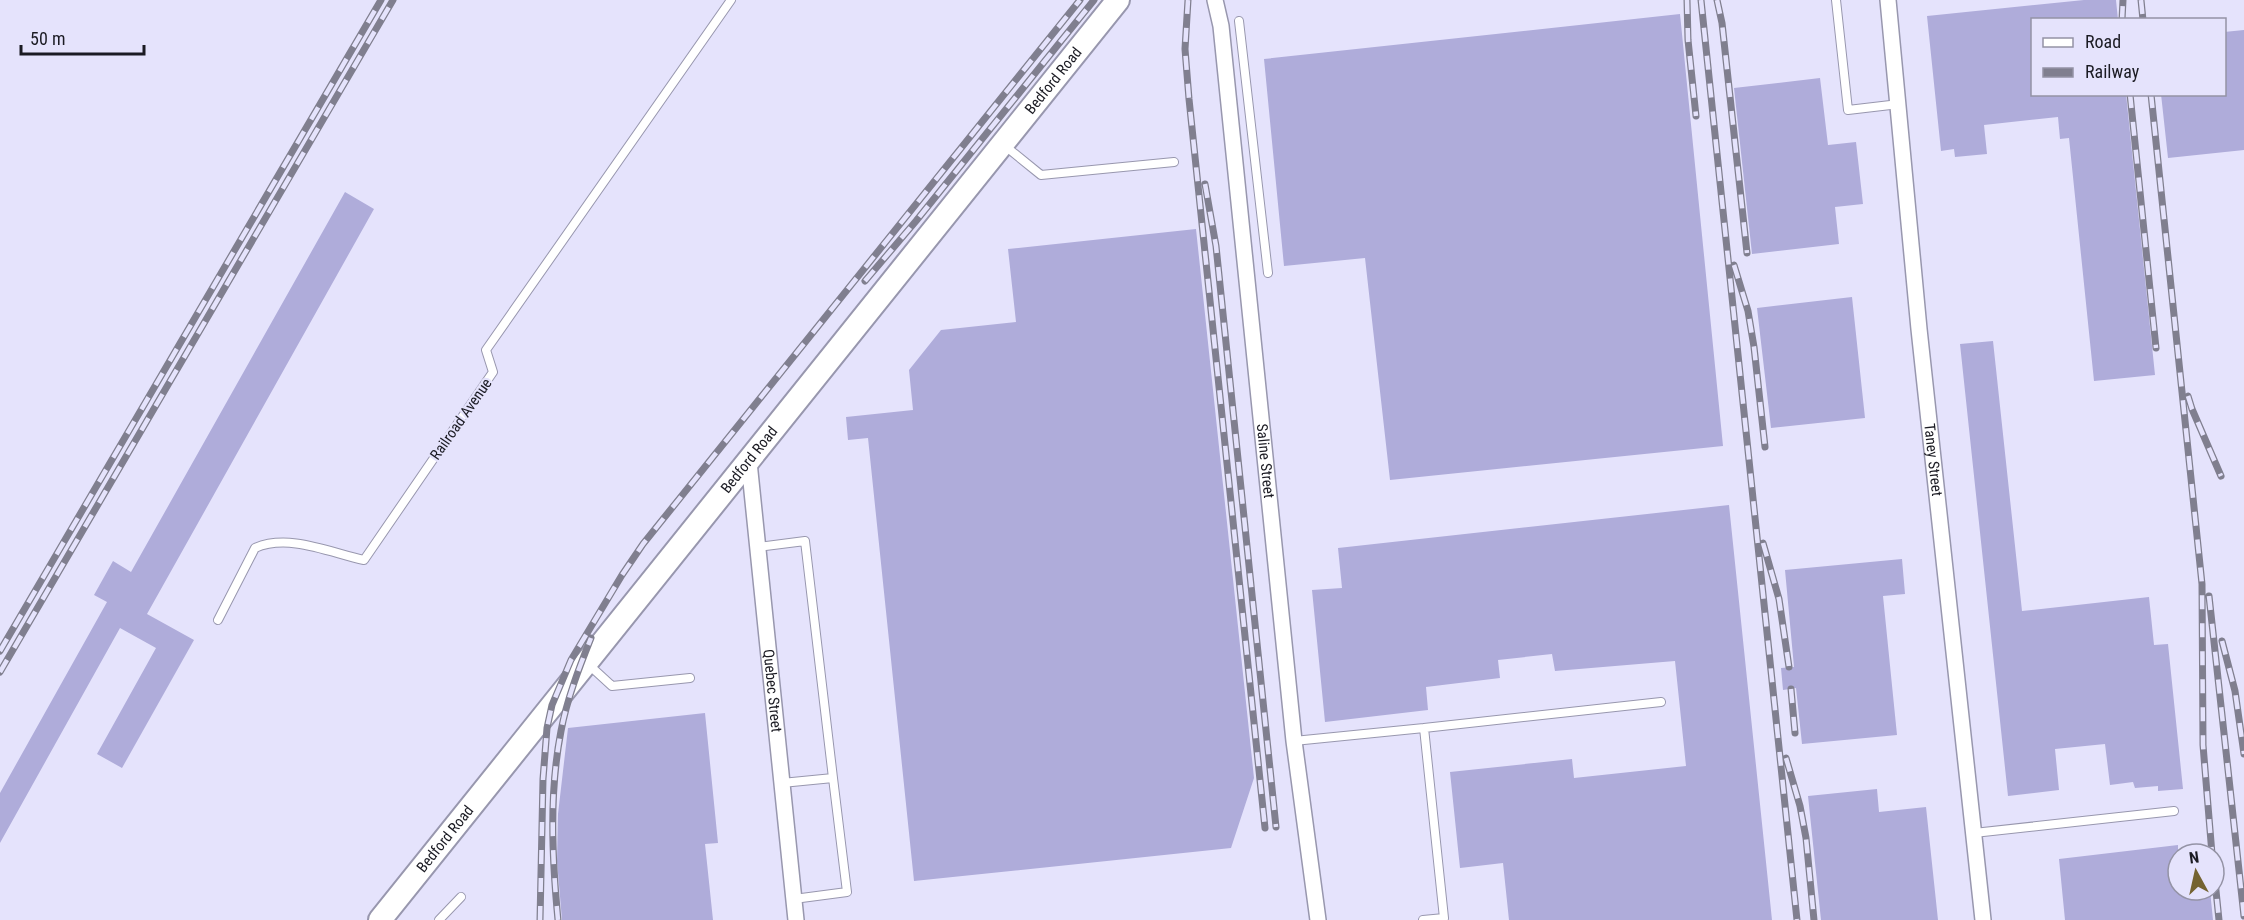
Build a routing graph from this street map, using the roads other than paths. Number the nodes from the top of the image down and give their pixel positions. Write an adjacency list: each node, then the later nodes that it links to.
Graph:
1 (731, 0): 15 (lane, Railroad Avenue)
2 (1118, 0): 8 (street, Bedford Road)
3 (1215, 0): 11 (street, Saline Street)
4 (1836, 0): 7 (lane)
5 (1888, 0): 7 (street, Taney Street)
6 (1239, 21): 10 (lane)
7 (1899, 104): 24 (street, Taney Street)
8 (1003, 144): 9 (lane); 13 (street, Bedford Road)
9 (1174, 162)
10 (1257, 179): 11 (lane); 12 (lane)
11 (1237, 181): 20 (street, Saline Street)
12 (1268, 273)
13 (749, 462): 14 (street, Quebec Street); 16 (street, Bedford Road)
14 (758, 547): 21 (lane); 22 (street, Quebec Street)
15 (218, 620)
16 (587, 663): 17 (lane); 28 (street, Bedford Road)
17 (690, 678)
18 (1661, 702): 19 (lane)
19 (1424, 728): 20 (lane); 27 (lane)
20 (1294, 741): 31 (street, Saline Street)
21 (833, 778): 22 (lane); 26 (lane)
22 (782, 783): 26 (street, Quebec Street)
23 (2174, 811): 24 (lane)
24 (1974, 833): 33 (street, Taney Street)
25 (461, 897): 29 (lane)
26 (794, 899): 30 (street, Quebec Street)
27 (1444, 919): 32 (lane)
28 (380, 920)
29 (439, 920)
30 (796, 920)
31 (1318, 920)
32 (1423, 920)
33 (1983, 920)

